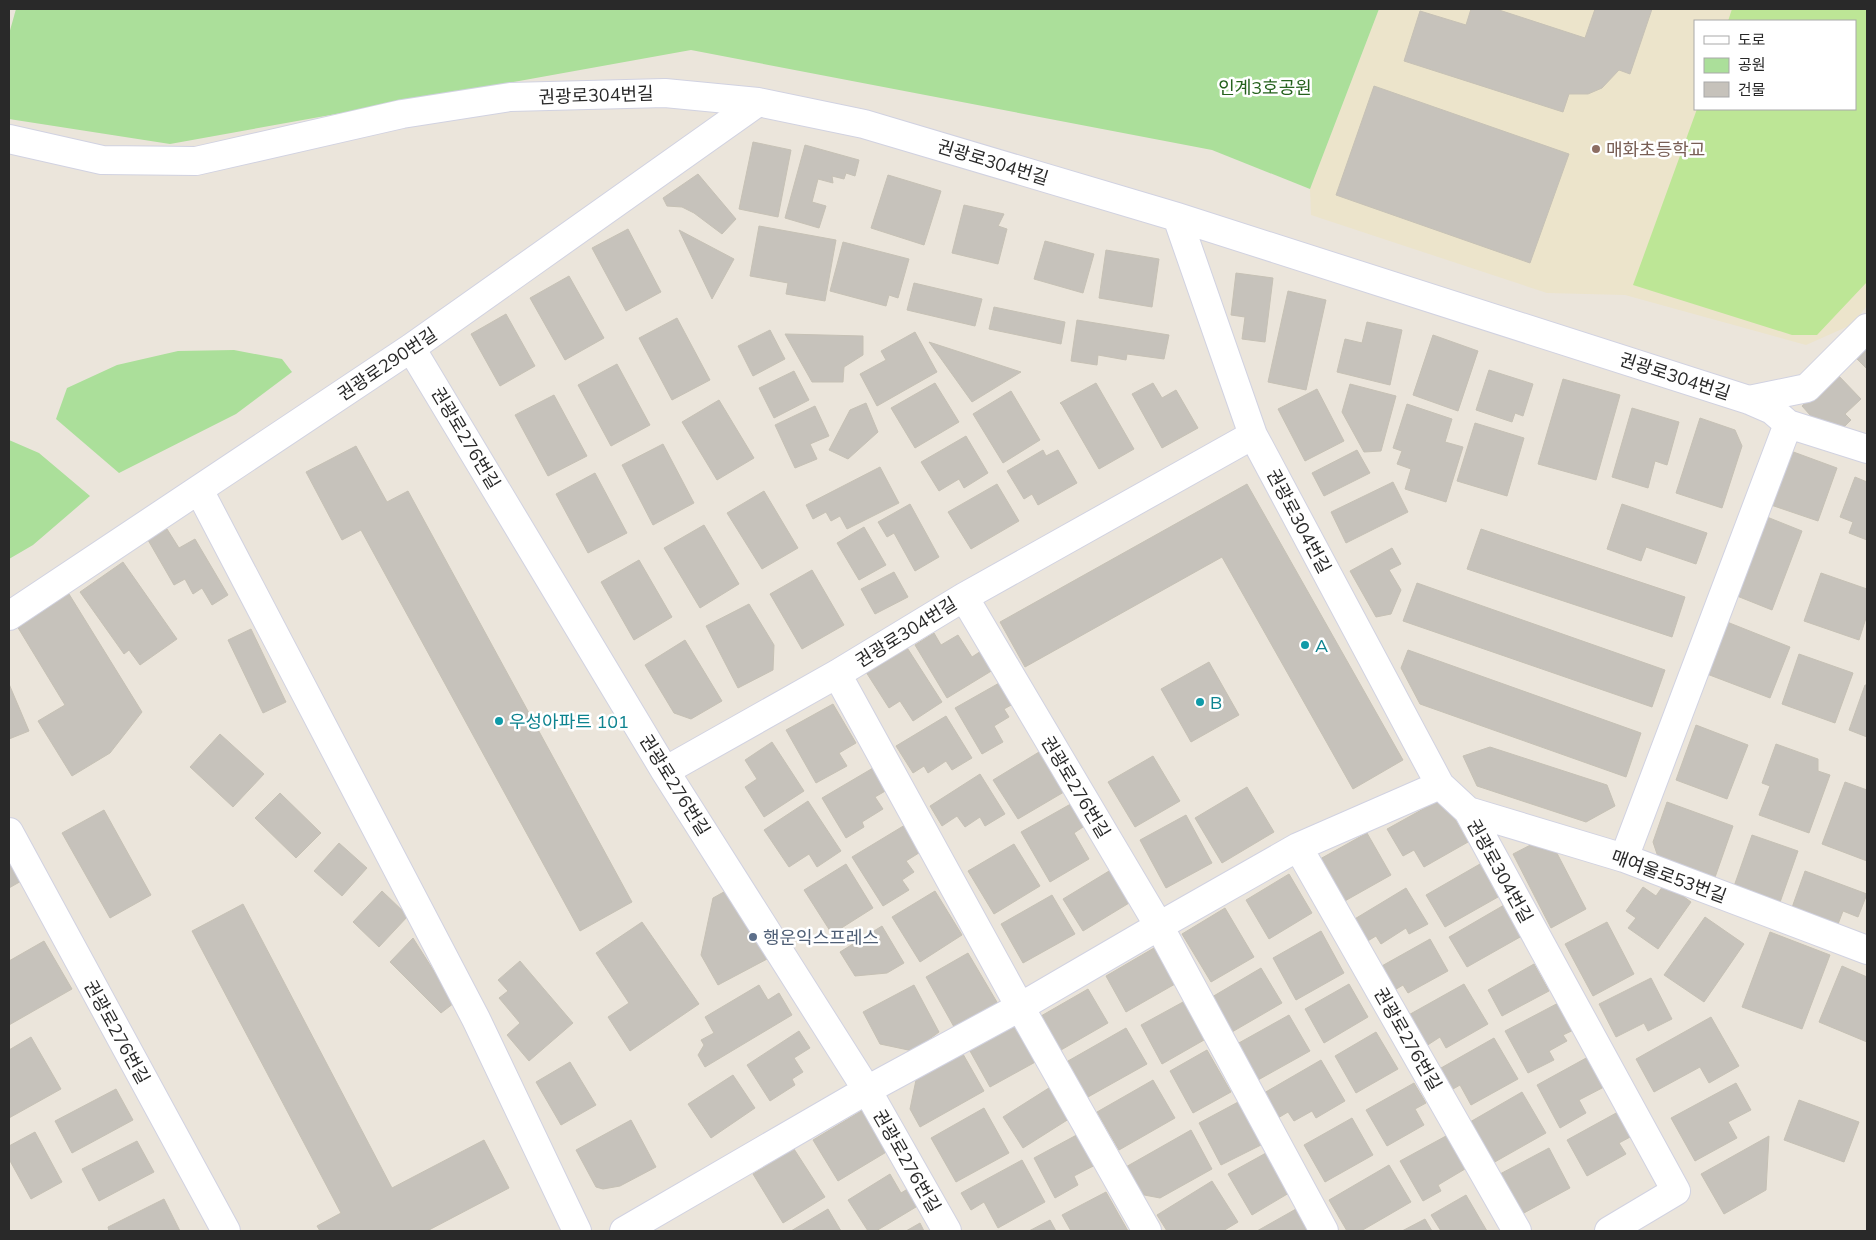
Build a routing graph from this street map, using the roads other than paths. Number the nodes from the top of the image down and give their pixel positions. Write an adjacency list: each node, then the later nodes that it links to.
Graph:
1 (758, 102): 2 (street, 권광로304번길); 3 (street, 권광로304번길); 5 (street, 권광로290번길)
2 (9, 139)
3 (1177, 217): 6 (street, 권광로304번길); 7 (street, 권광로304번길)
4 (1867, 328): 6 (street)
5 (411, 348): 9 (street, 권광로290번길); 13 (street, 권광로276번길)
6 (1770, 411): 8 (street, 권광로304번길); 18 (street)
7 (1252, 435): 10 (street, 권광로304번길); 14 (street, 권광로304번길)
8 (1867, 449)
9 (199, 490): 11 (street, 권광로290번길); 24 (street)
10 (964, 597): 12 (street, 권광로304번길); 19 (street, 권광로276번길)
11 (9, 616)
12 (837, 674): 13 (street, 권광로304번길); 21 (street)
13 (665, 771): 22 (street, 권광로276번길)
14 (1440, 785): 15 (street, 권광로304번길); 17 (street, 권광로276번길)
15 (1468, 811): 18 (street, 매여울로53번길); 30 (street, 권광로304번길)
16 (9, 832): 23 (street, 권광로276번길)
17 (1298, 847): 19 (street, 권광로276번길); 29 (street, 권광로276번길)
18 (1624, 858): 20 (street, 매여울로53번길)
19 (1158, 926): 21 (street, 권광로276번길); 28 (street, 권광로276번길)
20 (1867, 950)
21 (1020, 1007): 22 (street, 권광로276번길); 27 (street)
22 (867, 1090): 25 (street, 권광로276번길); 26 (street, 권광로276번길)
23 (226, 1231)
24 (577, 1231)
25 (624, 1231)
26 (948, 1231)
27 (1147, 1231)
28 (1324, 1231)
29 (1517, 1231)
30 (1609, 1231)

